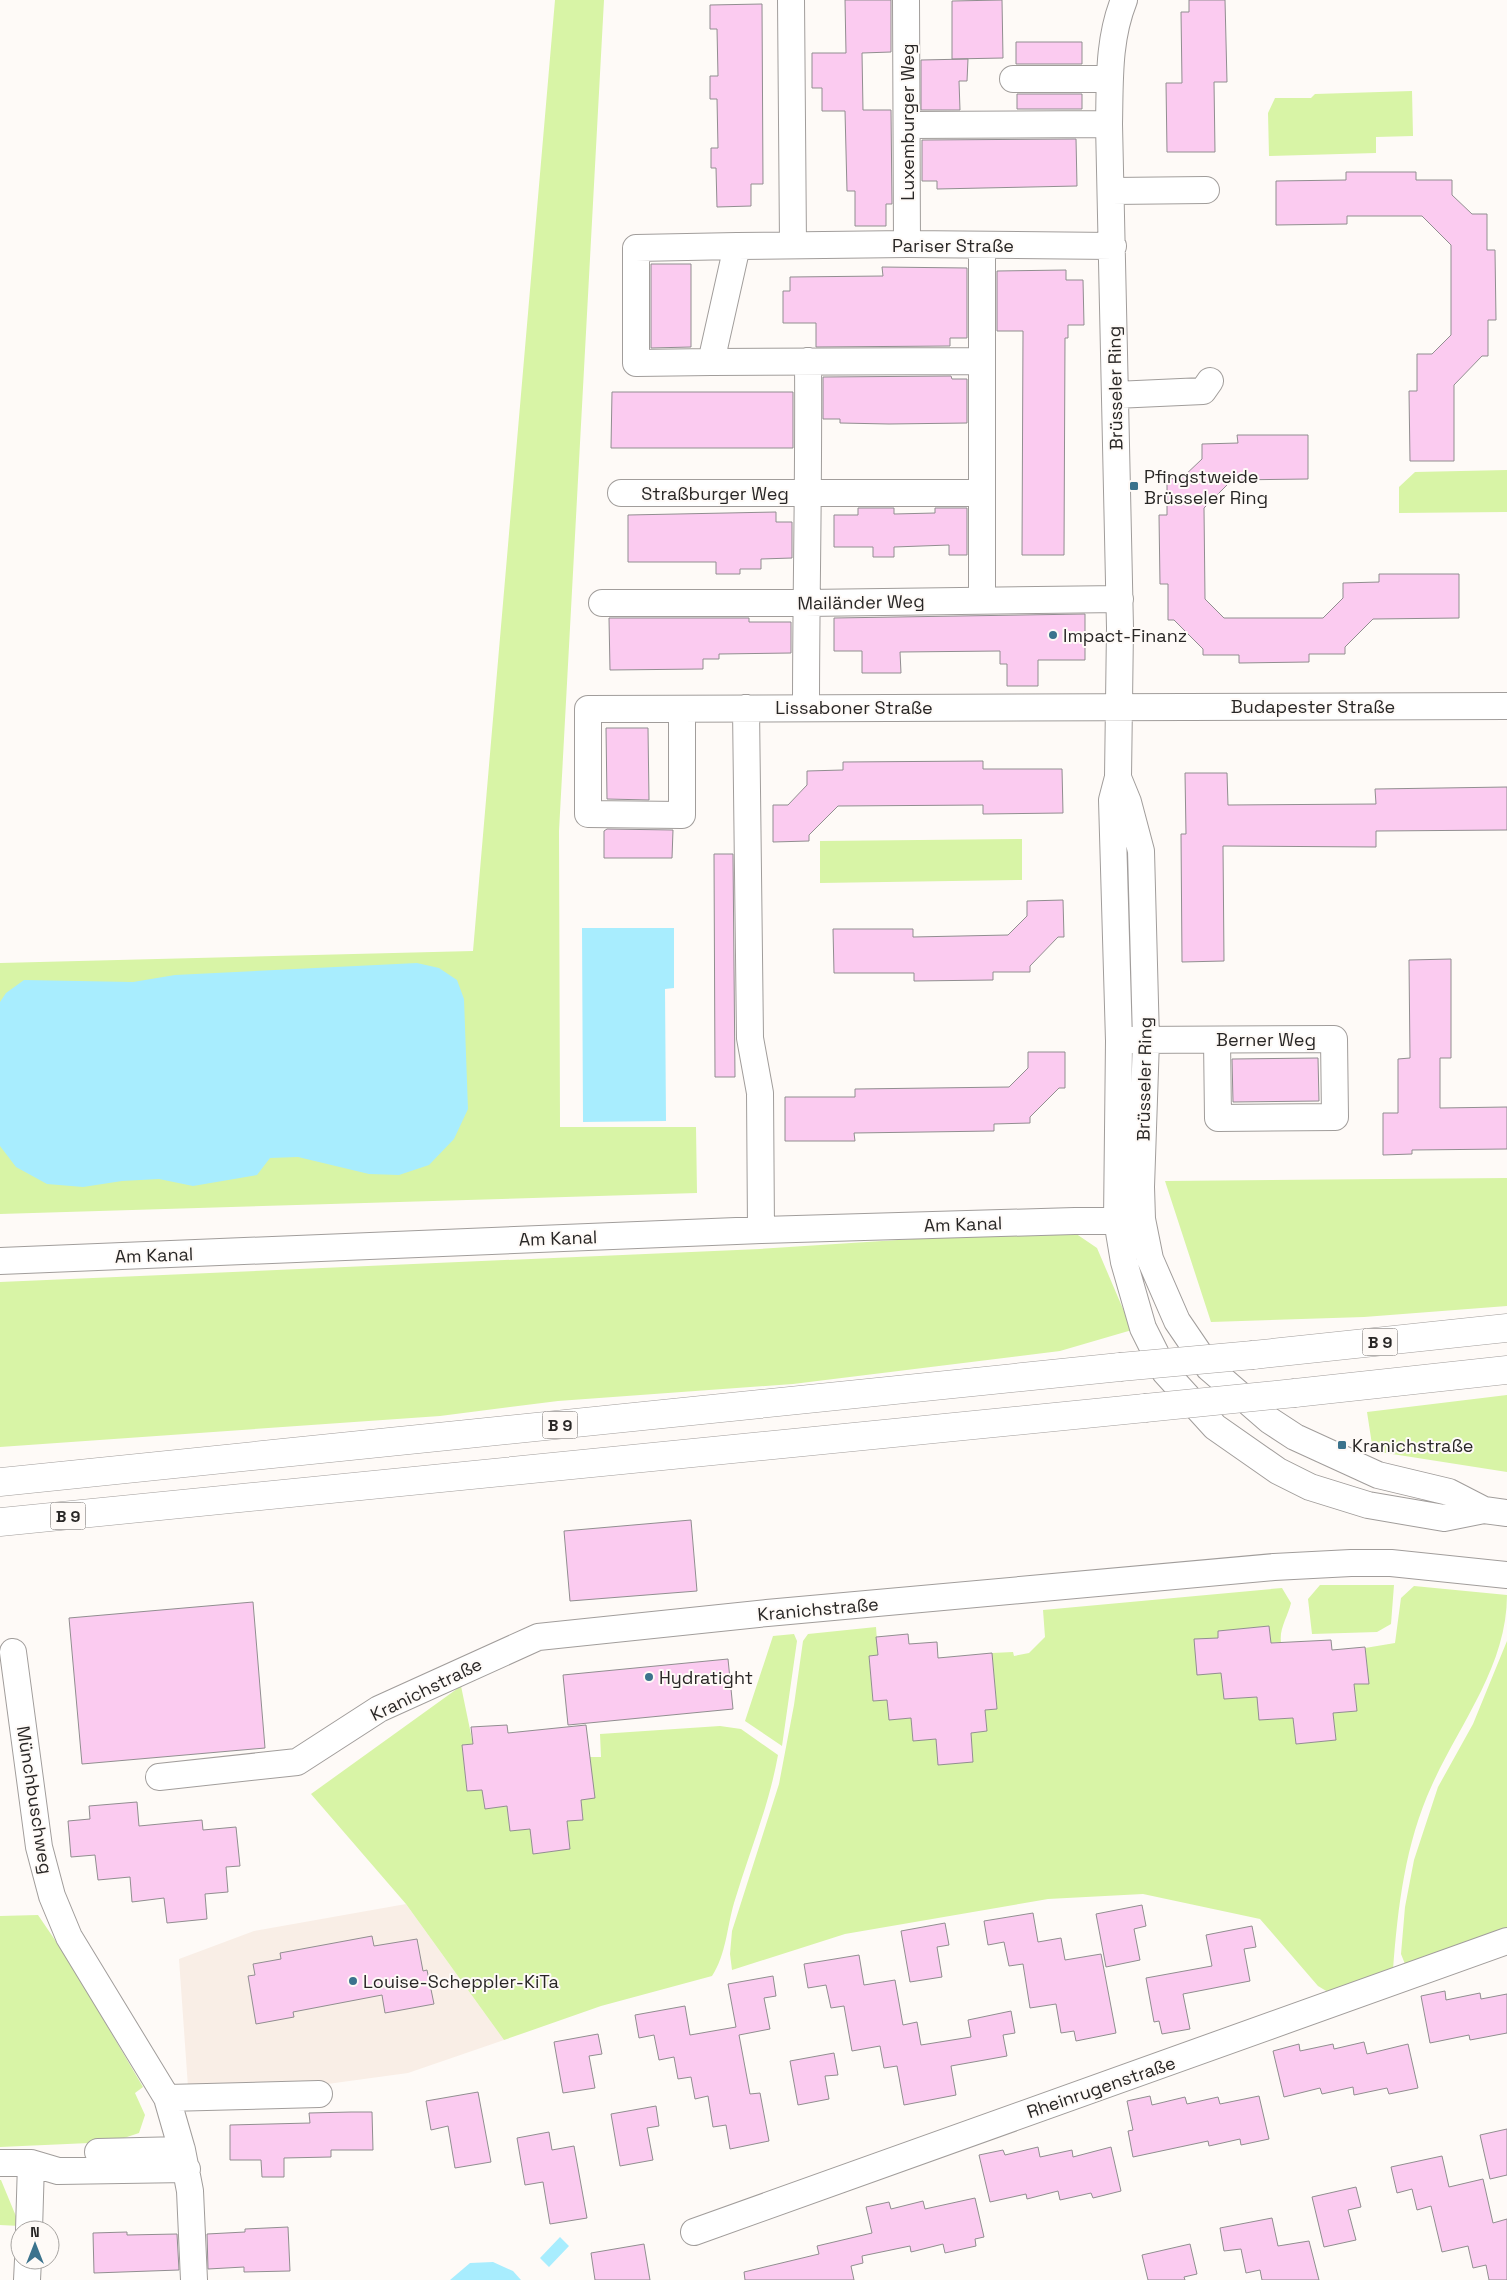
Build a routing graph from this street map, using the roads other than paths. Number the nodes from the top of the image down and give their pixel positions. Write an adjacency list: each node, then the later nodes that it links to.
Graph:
1 (791, 0): 10 (street)
2 (906, 0): 7 (street, Luxemburger Weg)
3 (1124, 0): 5 (street, Brüsseler Ring)
4 (1013, 79): 5 (street)
5 (1110, 79): 6 (street, Brüsseler Ring)
6 (1109, 124): 7 (street); 9 (street, Brüsseler Ring)
7 (907, 125): 11 (street, Luxemburger Weg)
8 (1206, 190): 9 (street)
9 (1112, 191): 14 (street, Brüsseler Ring)
10 (793, 244): 11 (street, Pariser Straße); 13 (street, Pariser Straße)
11 (907, 244): 12 (street, Pariser Straße)
12 (982, 245): 14 (street, Pariser Straße); 16 (street)
13 (737, 246): 17 (street); 17 (street)
14 (1113, 246): 19 (street, Brüsseler Ring)
15 (808, 361): 16 (street); 17 (street); 22 (street, Straßburger Weg)
16 (982, 361): 21 (street)
17 (711, 362)
18 (1210, 381): 19 (street)
19 (1115, 394): 23 (street, Brüsseler Ring)
20 (621, 493): 22 (street, Straßburger Weg)
21 (981, 493): 22 (street, Straßburger Weg); 24 (street)
22 (810, 494): 26 (street, Straßburger Weg)
23 (1120, 599): 24 (street, Mailänder Weg); 27 (street, Brüsseler Ring)
24 (982, 600): 26 (street, Mailänder Weg)
25 (602, 602): 26 (street, Mailänder Weg)
26 (806, 603): 30 (street, Straßburger Weg)
27 (1120, 706): 28 (street, Budapester Straße); 30 (street, Lissaboner Straße); 32 (street, Brüsseler Ring)
28 (1507, 706)
29 (746, 708): 30 (street, Lissaboner Straße); 31 (street, Lissaboner Straße); 37 (street)
30 (806, 708)
31 (682, 709): 31 (street, Lissaboner Straße)
32 (1118, 777): 33 (street, Brüsseler Ring); 35 (street, Brüsseler Ring)
33 (1146, 1040): 34 (street, Berner Weg); 35 (street, Berner Weg); 36 (street, Brüsseler Ring)
34 (1217, 1040): 34 (street, Berner Weg)
35 (1119, 1041): 36 (street, Brüsseler Ring)
36 (1129, 1220): 37 (street, Am Kanal); 42 (street, Brüsseler Ring); 42 (street, Brüsseler Ring)
37 (761, 1230): 38 (street, Am Kanal)
38 (0, 1261)
39 (1507, 1328): 41 (highway, B 9, bridge)
40 (1507, 1370): 43 (highway, B 9, bridge)
41 (0, 1482)
42 (1495, 1512)
43 (0, 1522)
44 (1507, 1575): 46 (street, Kranichstraße)
45 (13, 1652): 49 (street, Münchbuschweg)
46 (159, 1777)
47 (1507, 1941): 54 (street, Rheinrugenstraße)
48 (319, 2094): 49 (street)
49 (167, 2098): 50 (street, Münchbuschweg)
50 (185, 2160): 52 (street); 55 (street, Münchbuschweg)
51 (0, 2163): 52 (street)
52 (31, 2163): 53 (street)
53 (29, 2220)
54 (694, 2232)
55 (194, 2280)

